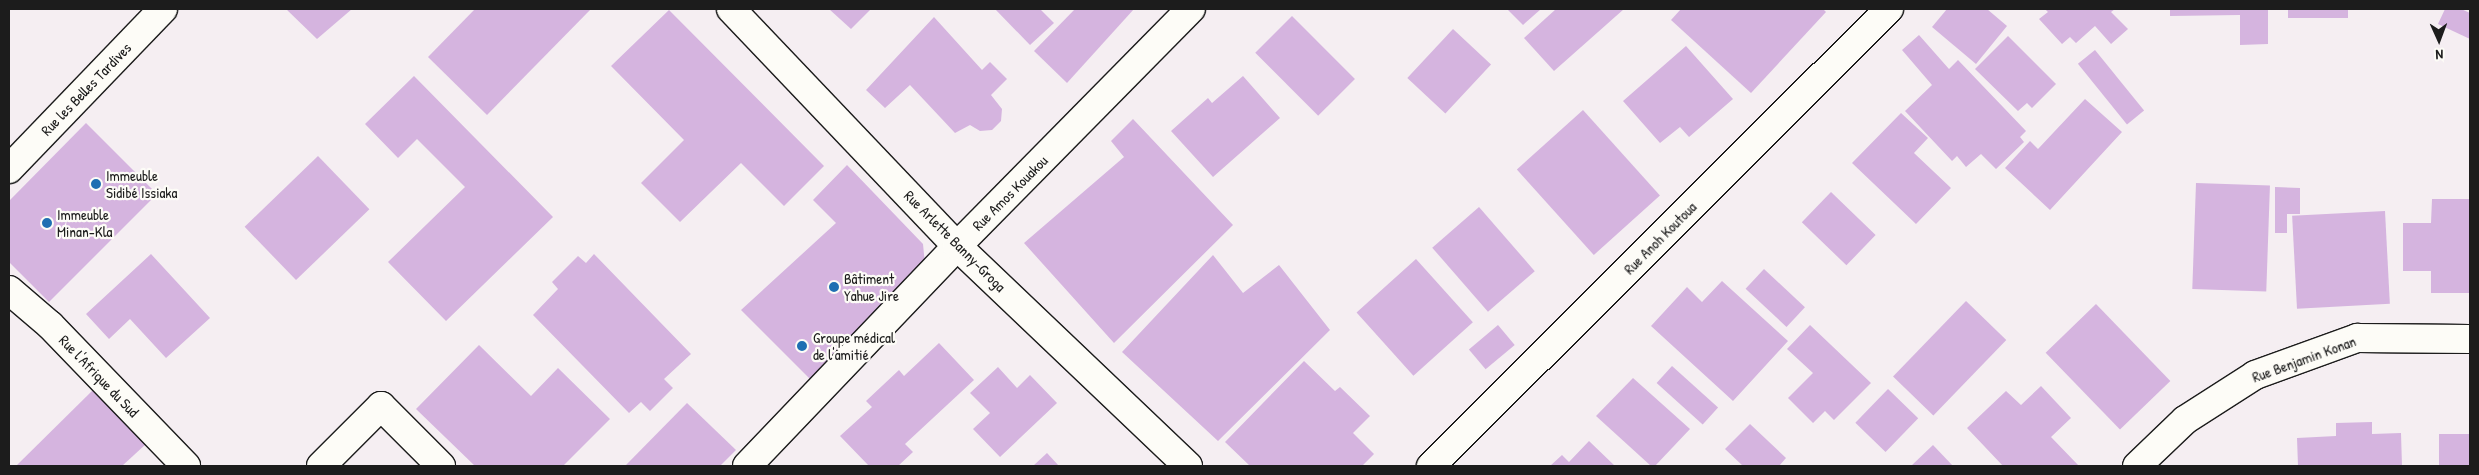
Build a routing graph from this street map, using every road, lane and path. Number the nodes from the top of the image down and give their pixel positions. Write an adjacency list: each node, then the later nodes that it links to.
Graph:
1 (163, 9): 5 (street, Rue les Belles Tardives)
2 (731, 9): 6 (street, Rue Arlette Banny-Groga)
3 (1191, 9): 6 (street, Rue Amos Kouakou)
4 (1889, 9): 14 (street, Rue Anoh Koutoua)
5 (9, 169)
6 (957, 246): 12 (street, Rue Amos Kouakou); 13 (street, Rue Arlette Banny-Groga)
7 (9, 290): 9 (street, Rue l'Afrique du Sud)
8 (2470, 339): 15 (street, Rue Benjamin Konan)
9 (186, 466)
10 (321, 466): 11 (street)
11 (442, 466)
12 (747, 466)
13 (1188, 466)
14 (1431, 466)
15 (2137, 466)

